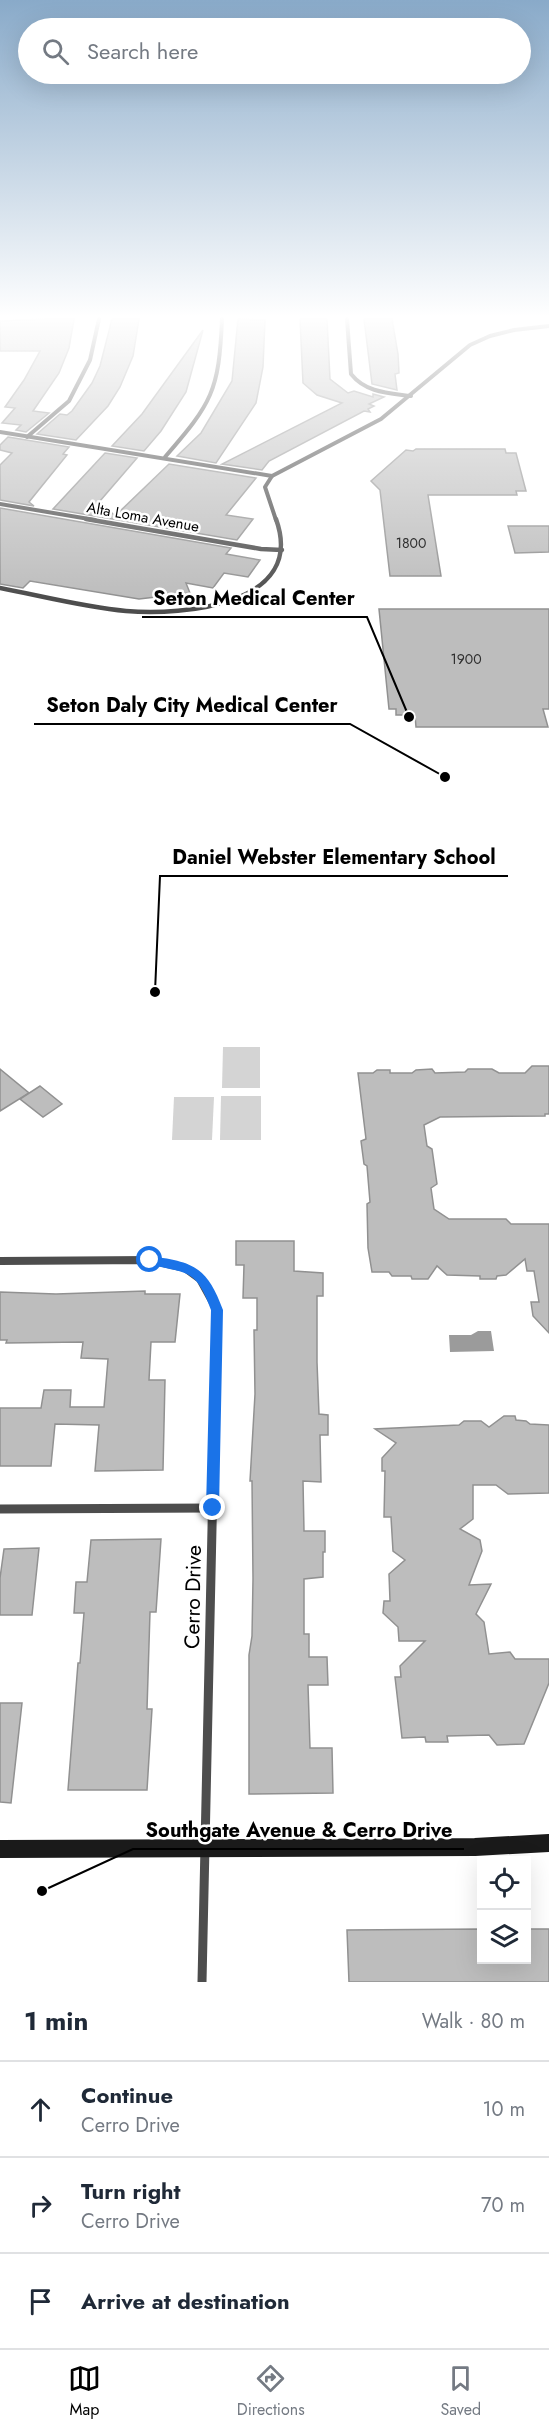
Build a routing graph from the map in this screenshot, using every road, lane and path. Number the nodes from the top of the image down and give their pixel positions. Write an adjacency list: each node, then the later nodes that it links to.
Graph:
1 (57, 411): 5 (street)
2 (201, 411): 6 (street)
3 (391, 411): 7 (street)
4 (0, 432): 5 (street)
5 (27, 437): 6 (street)
6 (165, 457): 7 (street)
7 (272, 476): 9 (street)
8 (0, 504): 9 (street, Alta Loma Avenue)
9 (282, 550): 10 (street)
10 (0, 588)
11 (0, 1261): 12 (street, Cerro Drive)
12 (213, 1508): 13 (street); 15 (street, Cerro Drive)
13 (0, 1509)
14 (549, 1843): 15 (street)
15 (206, 1848): 16 (street); 17 (street, Cerro Drive)
16 (0, 1849)
17 (202, 1982)

